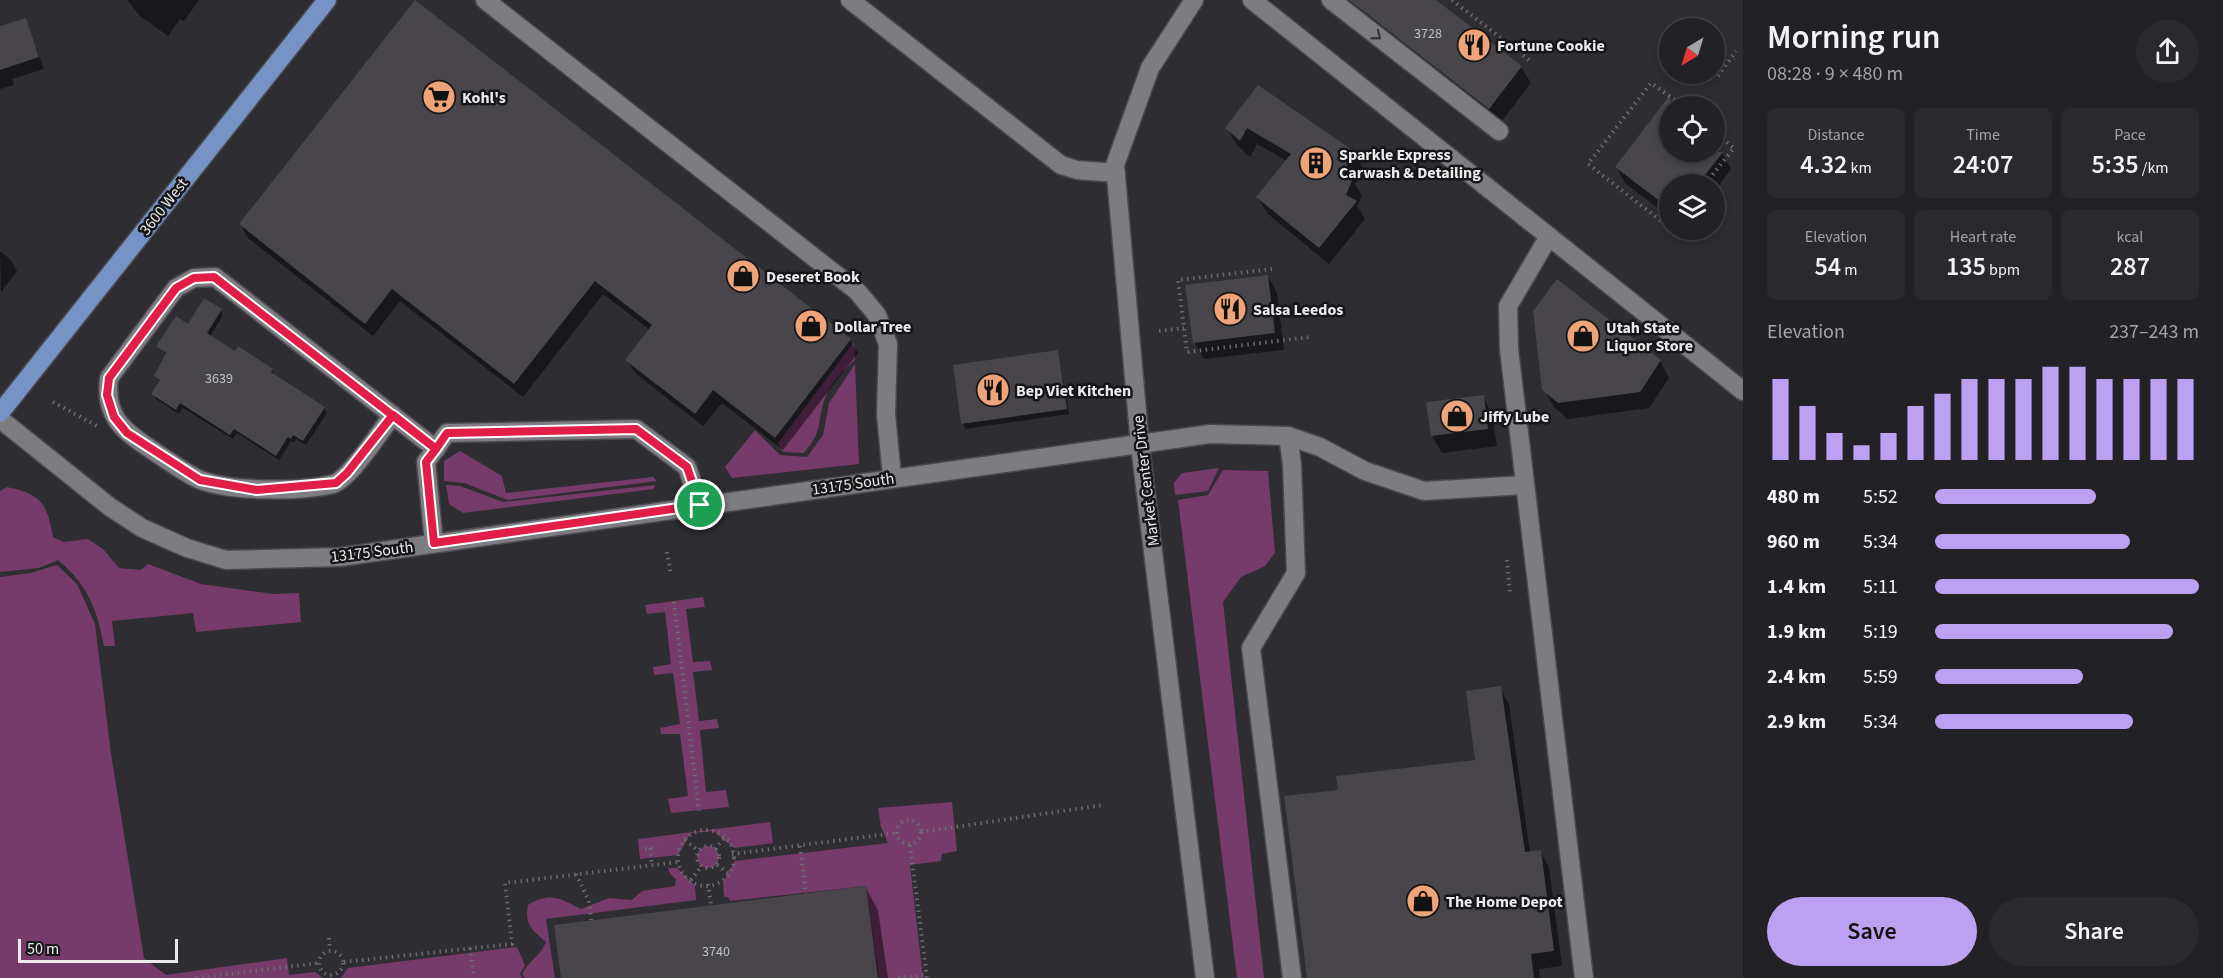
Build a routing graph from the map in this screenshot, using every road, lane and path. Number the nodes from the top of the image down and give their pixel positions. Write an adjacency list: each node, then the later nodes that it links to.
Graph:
1 (485, 0): 33 (street)
2 (850, 0): 16 (street)
3 (1194, 0): 16 (street, Market Center Drive)
4 (1252, 0): 19 (street)
5 (1331, 0): 12 (street, one-way to 12)
6 (1452, 0): 9 (path)
7 (324, 1): 26 (main road, 3600 West)
8 (1736, 51): 10 (path)
9 (1529, 60)
10 (1725, 66)
11 (1669, 96): 18 (path)
12 (1499, 130)
13 (1725, 141): 14 (path)
14 (1725, 159)
15 (1723, 162): 17 (path)
16 (1116, 173): 31 (street, Market Center Drive)
17 (1713, 174)
18 (1659, 219)
19 (1548, 238): 24 (street); 34 (street)
20 (1272, 269): 21 (path)
21 (1184, 328): 22 (path); 23 (path)
22 (1160, 331)
23 (1310, 337)
24 (1743, 391)
25 (53, 402): 29 (path)
26 (0, 413)
27 (393, 415): 27 (street); 32 (street)
28 (0, 419): 36 (street, 13175 South)
29 (104, 432)
30 (1288, 436): 31 (street, 13175 South); 34 (street, 13175 South); 75 (street)
31 (1140, 445): 33 (street, 13175 South); 74 (street, Market Center Drive)
32 (436, 449): 35 (street); 36 (street)
33 (892, 477): 35 (street, 13175 South)
34 (1525, 485): 76 (street)
35 (700, 505): 36 (street, 13175 South)
36 (434, 543)
37 (667, 552): 39 (path)
38 (1507, 560): 40 (path)
39 (671, 575)
40 (1510, 594)
41 (674, 602): 43 (path)
42 (1103, 805): 44 (path)
43 (699, 811)
44 (921, 832): 45 (path); 48 (path)
45 (896, 833): 48 (path); 49 (path)
46 (724, 838): 47 (path); 51 (path); 53 (path)
47 (685, 840): 52 (path); 54 (path)
48 (910, 845): 70 (path)
49 (800, 846): 53 (path); 62 (path)
50 (657, 847): 55 (path)
51 (715, 849): 52 (path); 56 (path)
52 (699, 850): 57 (path)
53 (732, 854): 58 (path)
54 (679, 862): 55 (path); 60 (path)
55 (652, 865): 59 (path)
56 (717, 865): 57 (path); 58 (path)
57 (701, 867): 60 (path)
58 (728, 873): 61 (path)
59 (576, 874): 64 (path); 66 (path)
60 (691, 880): 61 (path)
61 (708, 884): 63 (path)
62 (806, 894)
63 (711, 905)
64 (591, 920)
65 (329, 938): 67 (path)
66 (470, 948): 68 (path); 72 (path)
67 (330, 950): 68 (path); 69 (path)
68 (344, 962): 69 (path)
69 (319, 963): 71 (path)
70 (927, 976): 73 (path)
71 (196, 978)
72 (474, 978)
73 (898, 978)
74 (1205, 978)
75 (1292, 978)
76 (1584, 978)

